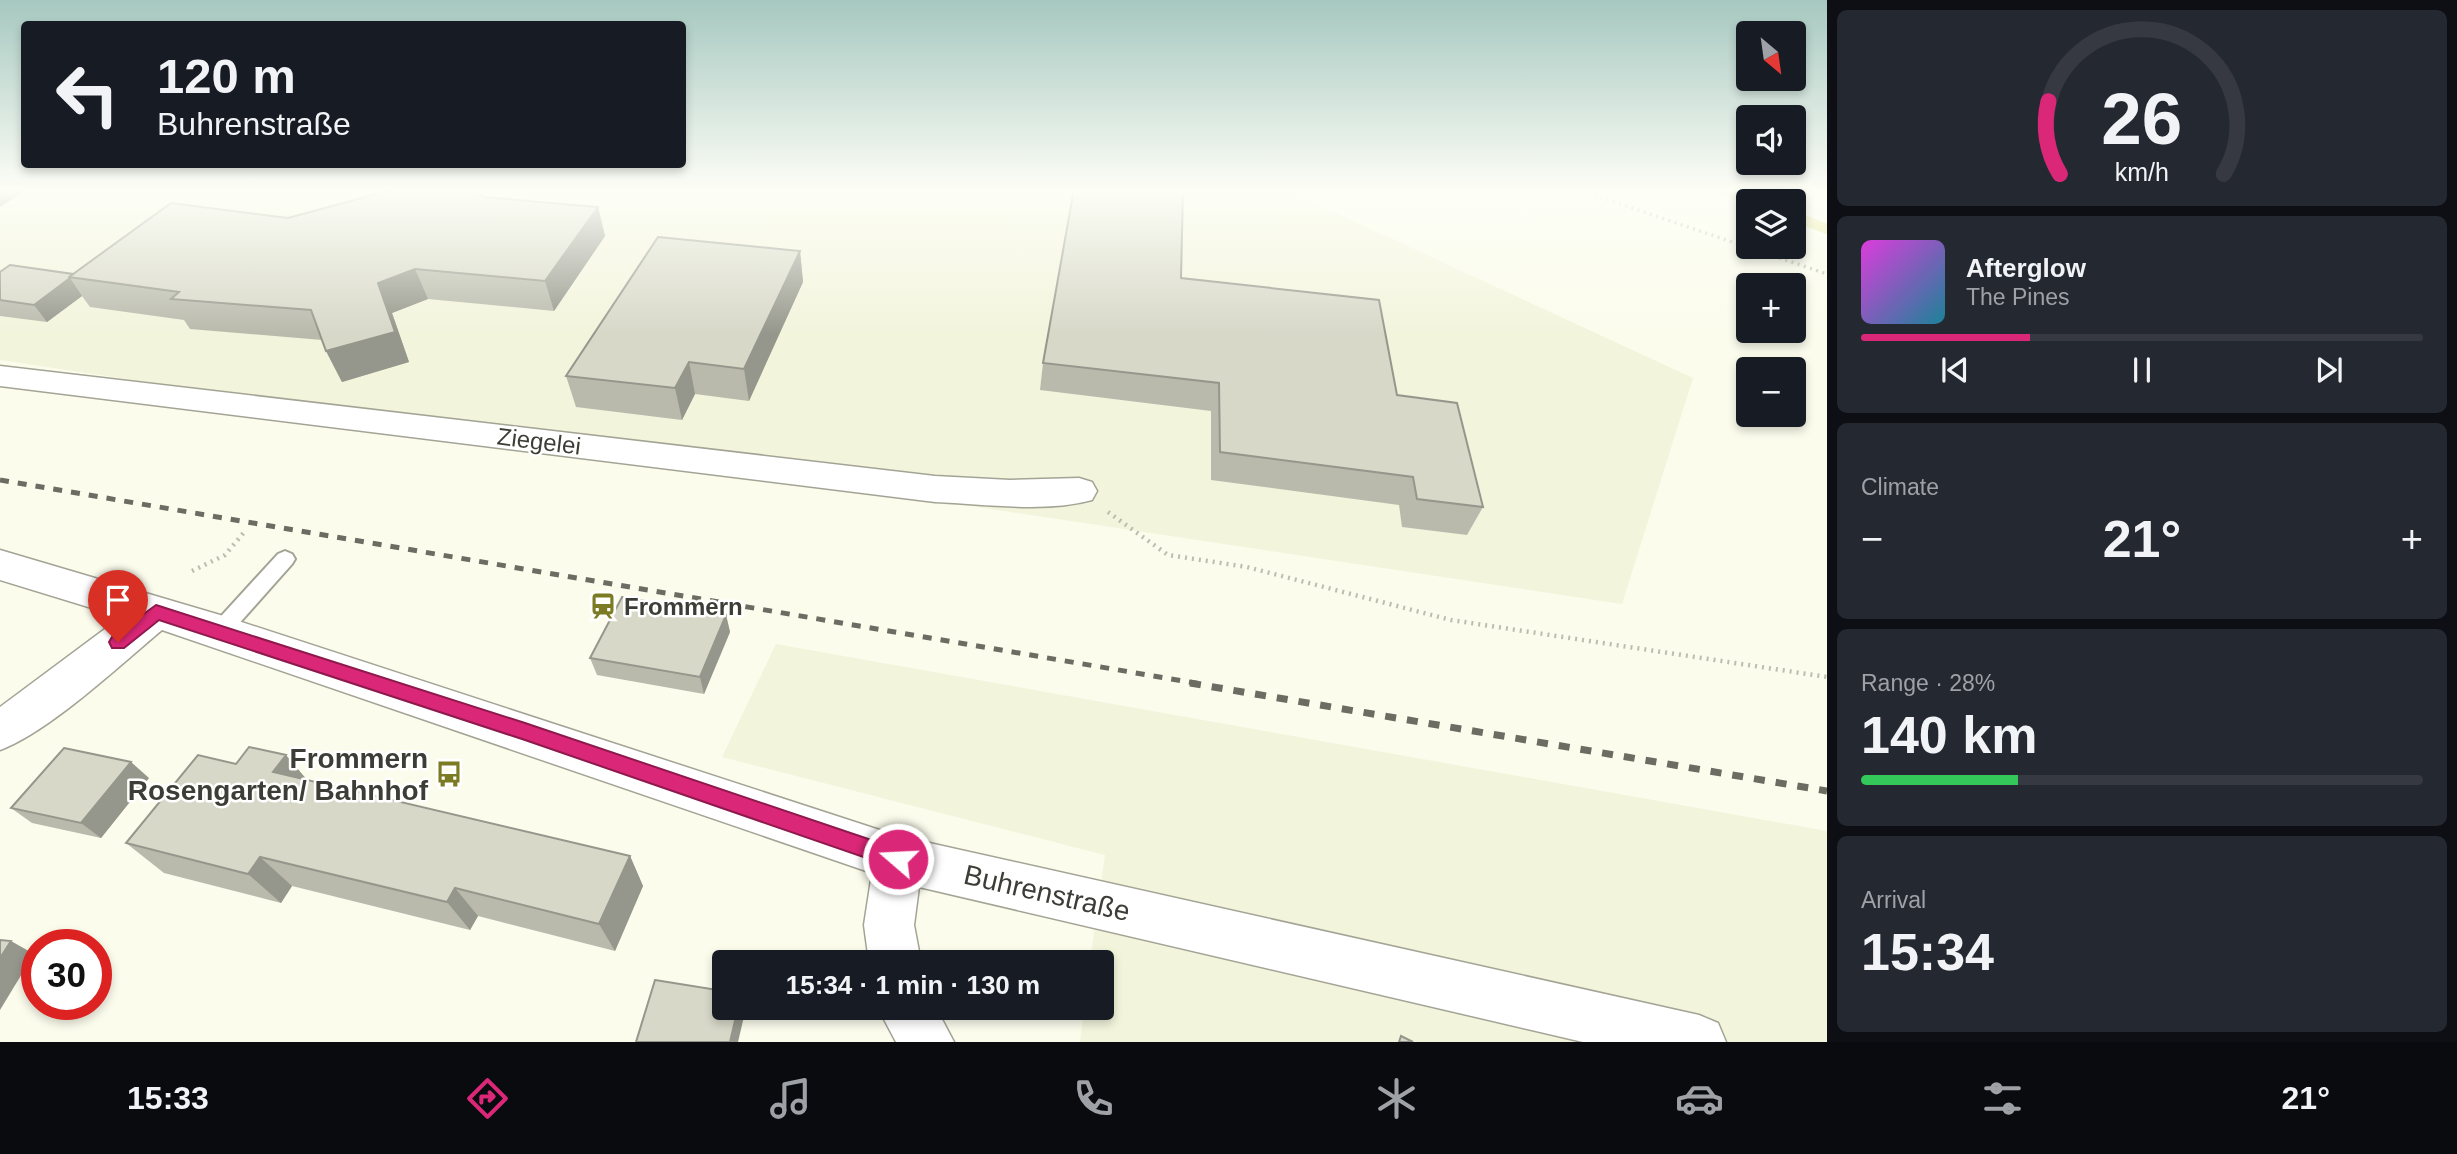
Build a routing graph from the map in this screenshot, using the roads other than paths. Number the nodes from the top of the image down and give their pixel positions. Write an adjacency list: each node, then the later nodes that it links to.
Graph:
1 (0, 376): 2 (street, Ziegelei)
2 (1079, 491)
3 (285, 559): 6 (lane)
4 (0, 565): 5 (street, Buhrenstraße)
5 (156, 612): 6 (street, Buhrenstraße); 7 (street)
6 (220, 631): 8 (street, Buhrenstraße)
7 (0, 731)
8 (898, 859): 9 (street); 12 (street, Buhrenstraße)
9 (893, 950)
10 (913, 1020): 11 (street)
11 (927, 1042)
12 (1699, 1042)

